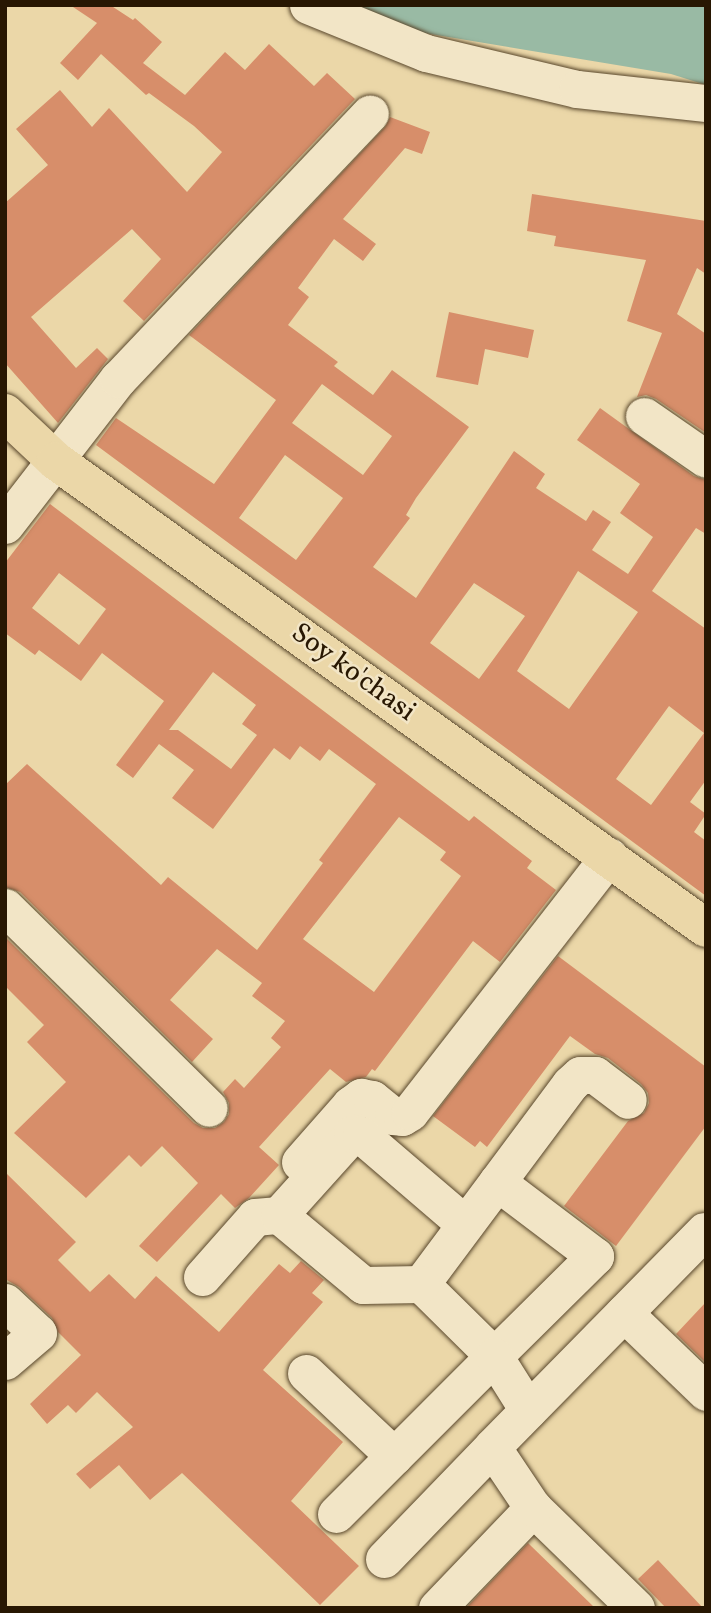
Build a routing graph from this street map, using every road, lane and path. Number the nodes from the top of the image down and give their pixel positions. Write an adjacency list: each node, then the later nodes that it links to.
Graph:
1 (308, 5): 2 (lane)
2 (706, 103)
3 (370, 113): 7 (lane)
4 (5, 413): 7 (main road, Soy ko'chasi)
5 (644, 416): 6 (lane)
6 (706, 458)
7 (56, 461): 8 (lane); 9 (main road, Soy ko'chasi)
8 (5, 525)
9 (608, 856): 11 (main road, Soy ko'chasi); 14 (lane)
10 (5, 907): 13 (lane)
11 (706, 928)
12 (628, 1100): 15 (lane)
13 (209, 1108)
14 (300, 1162)
15 (497, 1182): 17 (lane); 23 (lane)
16 (279, 1215): 17 (lane); 19 (lane); 20 (lane)
17 (466, 1224): 20 (lane)
18 (705, 1231): 22 (lane)
19 (202, 1277)
20 (421, 1284): 23 (lane)
21 (5, 1302): 24 (lane)
22 (624, 1313): 26 (lane); 27 (lane)
23 (494, 1356): 27 (lane); 29 (lane)
24 (5, 1361)
25 (306, 1373): 29 (lane)
26 (706, 1392)
27 (528, 1410): 28 (lane)
28 (492, 1447): 30 (lane); 32 (lane)
29 (394, 1455): 31 (lane)
30 (533, 1508): 33 (lane); 34 (lane)
31 (336, 1514)
32 (384, 1559)
33 (437, 1608)
34 (636, 1608)

